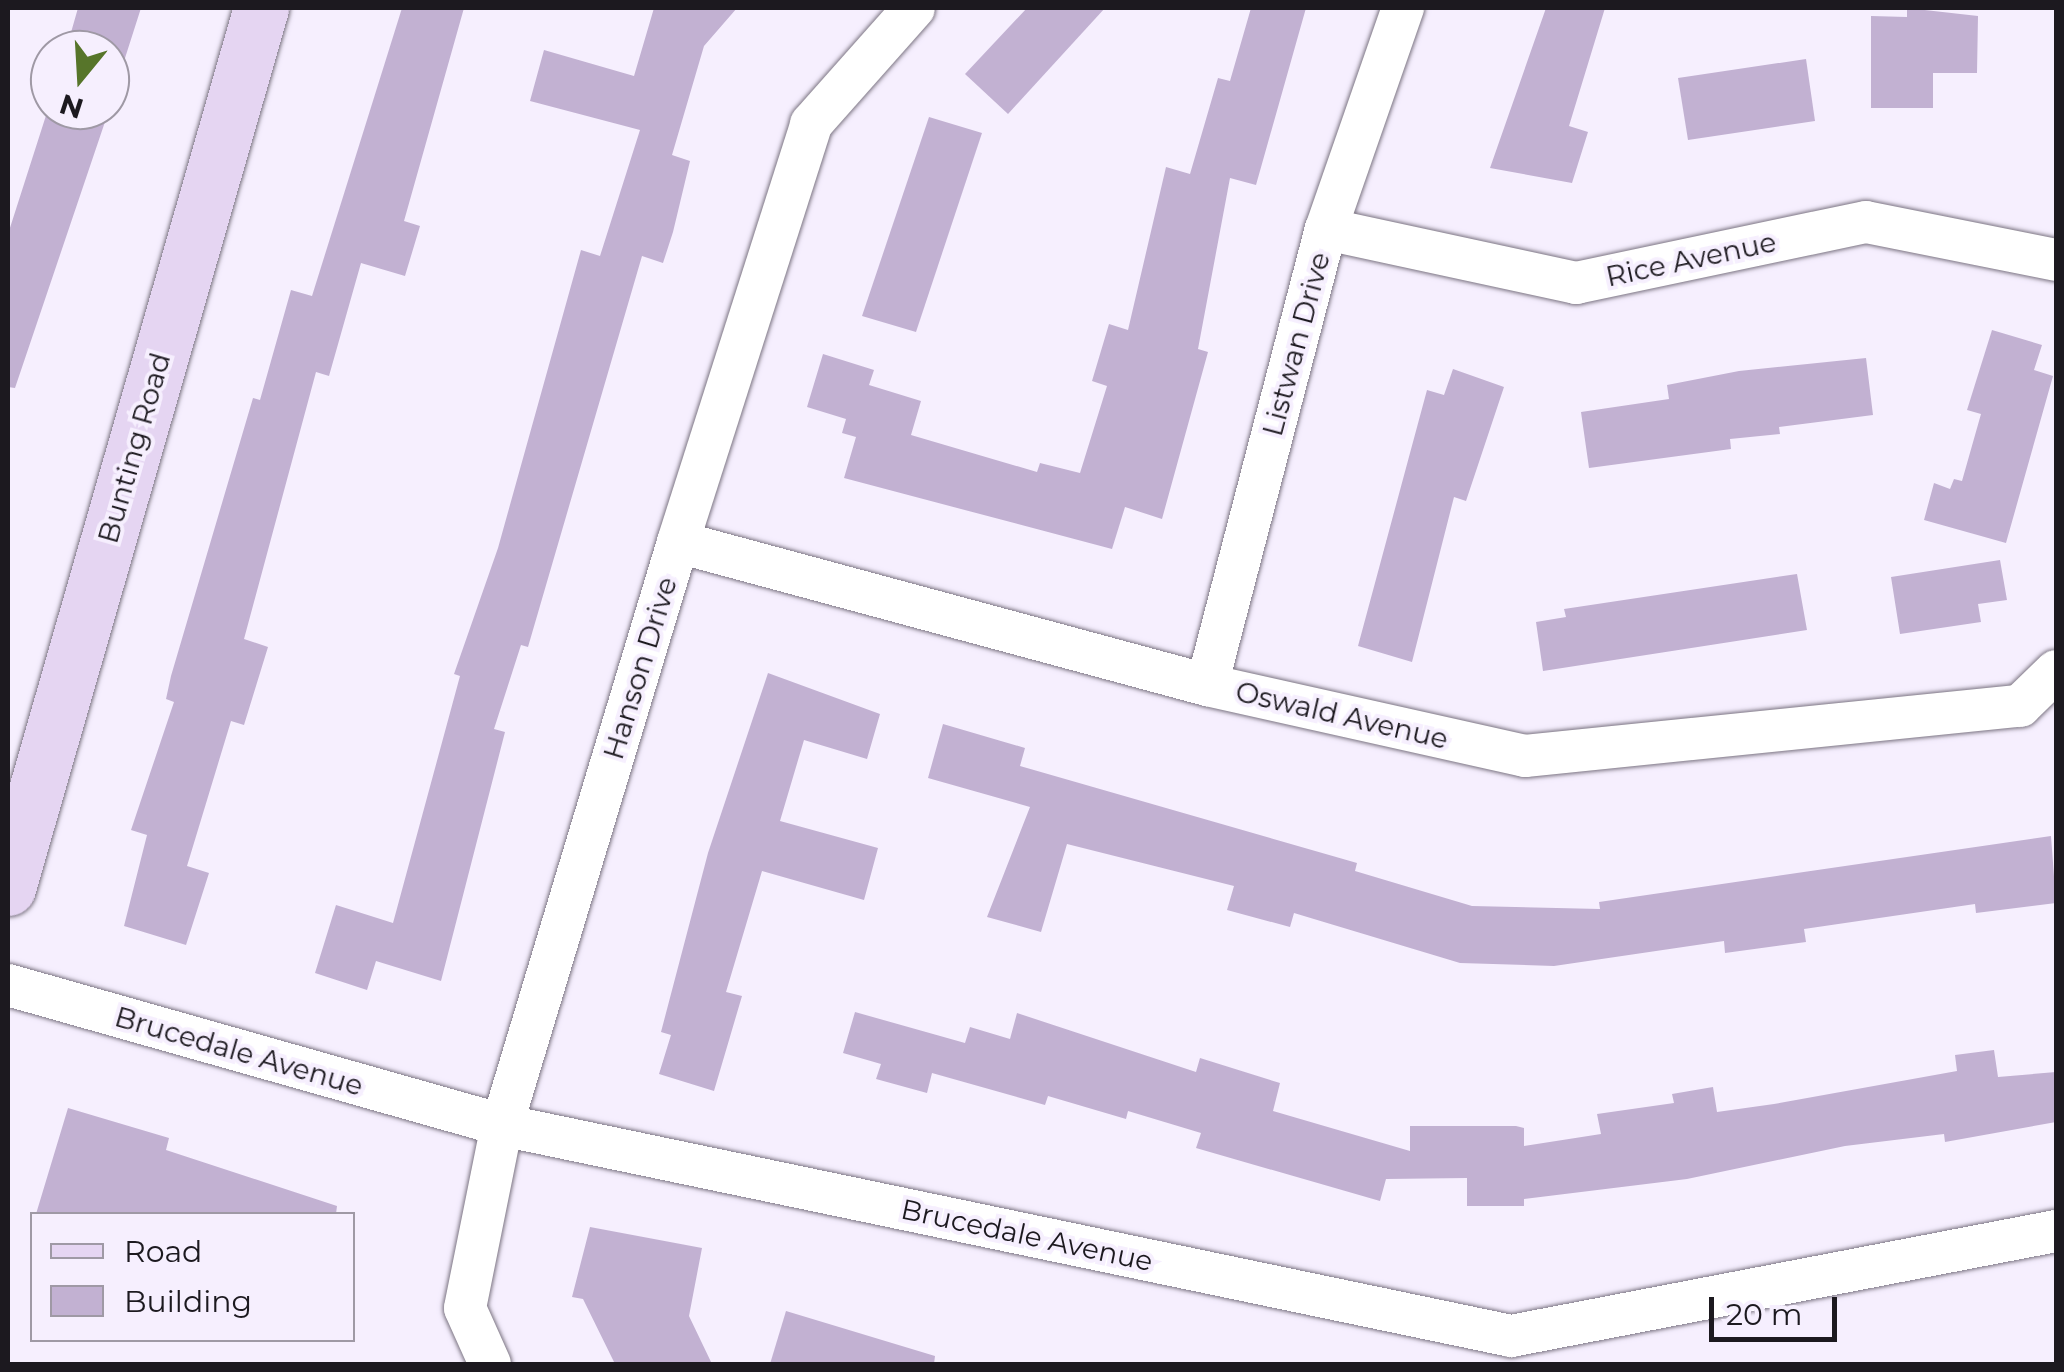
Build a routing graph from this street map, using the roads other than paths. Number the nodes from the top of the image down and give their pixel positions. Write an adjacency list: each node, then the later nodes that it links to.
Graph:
1 (262, 8): 9 (main road, Bunting Road)
2 (914, 8): 6 (street, Hanson Drive)
3 (1403, 8): 4 (street, Listwan Drive)
4 (1326, 229): 5 (street, Rice Avenue); 8 (street, Listwan Drive)
5 (2056, 260)
6 (678, 542): 8 (street, Oswald Avenue); 11 (street, Hanson Drive)
7 (2056, 671): 8 (street, Oswald Avenue)
8 (1207, 686)
9 (8, 888)
10 (8, 985): 11 (street, Brucedale Avenue)
11 (502, 1125): 12 (street, Brucedale Avenue); 13 (street, Hanson Drive)
12 (2056, 1232)
13 (490, 1364)

